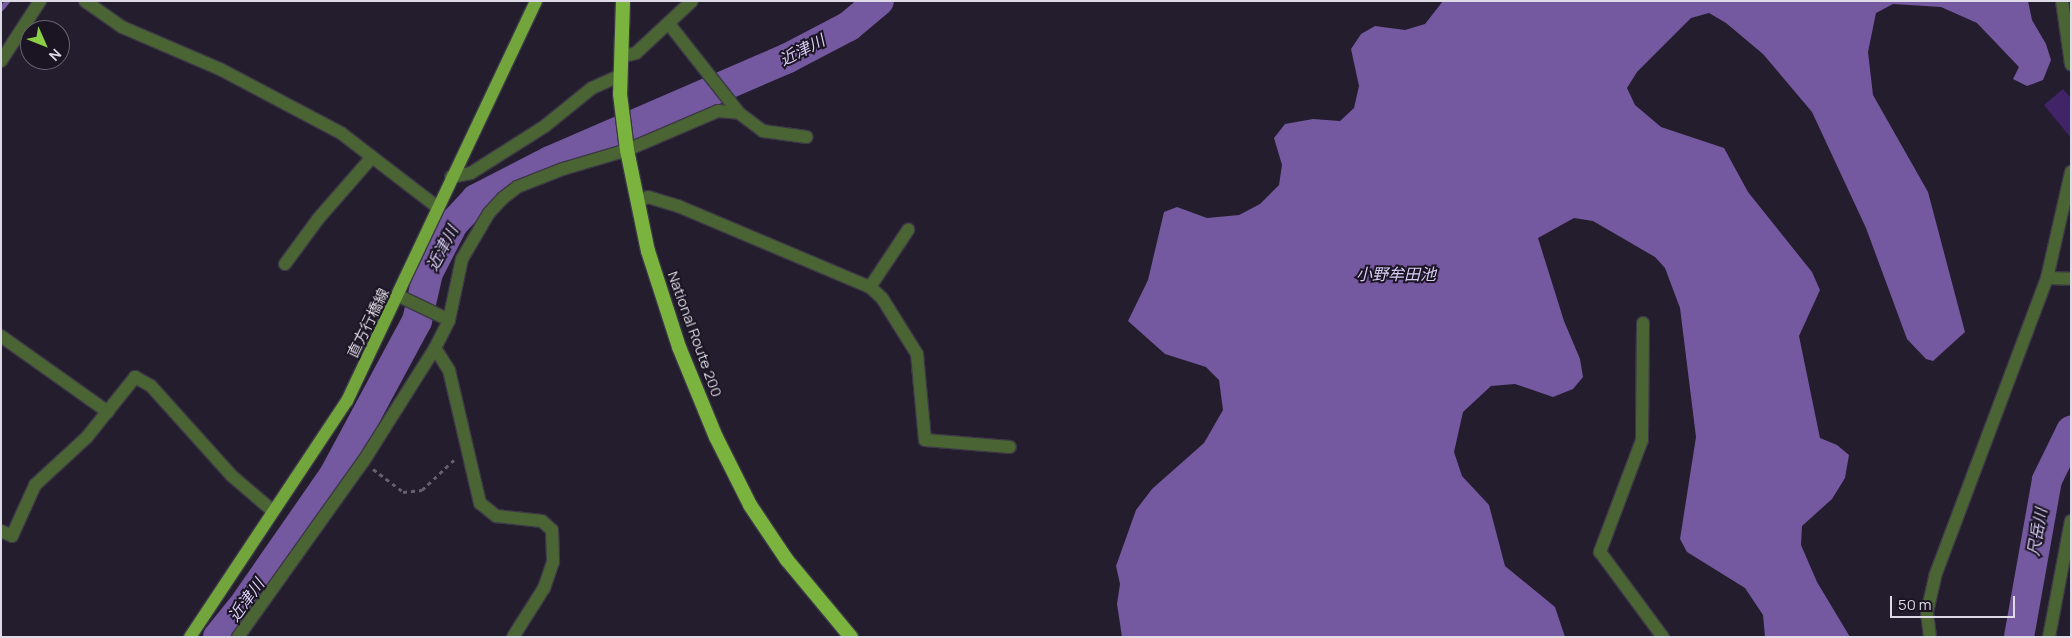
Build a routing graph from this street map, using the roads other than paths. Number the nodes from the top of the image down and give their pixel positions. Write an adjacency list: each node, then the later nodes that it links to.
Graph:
1 (40, 1): 9 (street)
2 (85, 1): 15 (street)
3 (536, 1): 17 (main road, 直方行橋線)
4 (692, 1): 7 (street)
5 (2062, 1): 10 (street)
6 (622, 3): 8 (highway, National Route 200)
7 (669, 24): 8 (street); 12 (street)
8 (621, 57): 11 (highway, National Route 200)
9 (1, 61)
10 (2071, 64)
11 (621, 75): 14 (highway, National Route 200); 17 (street)
12 (739, 114): 13 (street); 14 (street)
13 (807, 137)
14 (627, 150): 18 (highway, National Route 200); 26 (street)
15 (372, 157): 19 (street); 21 (street)
16 (2071, 172): 22 (street)
17 (451, 177): 19 (main road, 直方行橋線)
18 (638, 202): 24 (street); 38 (highway, National Route 200)
19 (437, 207): 25 (main road, 直方行橋線)
20 (908, 230): 24 (street)
21 (285, 264)
22 (2047, 278): 23 (street); 40 (street)
23 (2071, 280)
24 (870, 287): 31 (street)
25 (404, 299): 26 (street); 32 (main road, 直方行橋線)
26 (446, 318): 29 (street)
27 (1643, 324): 39 (street)
28 (1, 336): 30 (street)
29 (435, 348): 36 (street); 37 (street)
30 (108, 412): 32 (street); 34 (street)
31 (1010, 447)
32 (273, 511): 35 (main road, 直方行橋線)
33 (2071, 521): 41 (street)
34 (1, 531)
35 (190, 637)
36 (238, 637)
37 (513, 637)
38 (851, 637)
39 (1663, 637)
40 (1930, 637)
41 (2049, 637)

